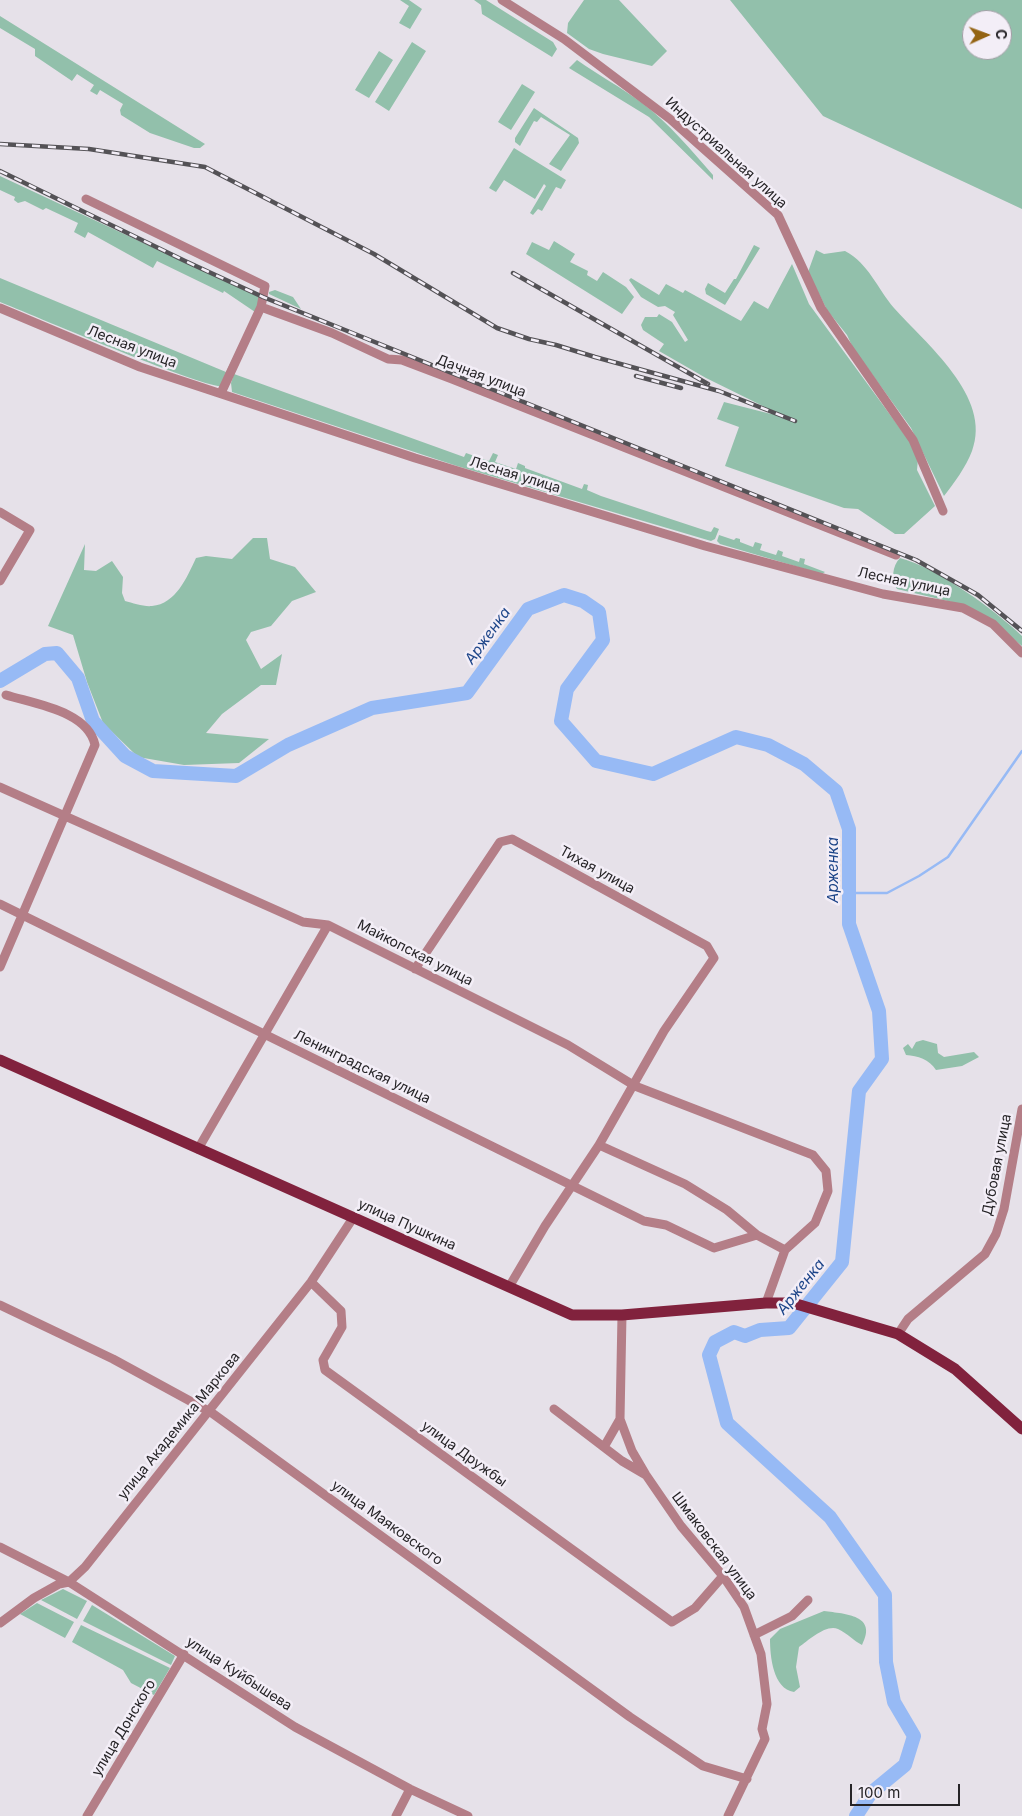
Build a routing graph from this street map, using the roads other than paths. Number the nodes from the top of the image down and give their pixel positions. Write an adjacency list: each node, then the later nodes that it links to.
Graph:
1 (502, 0): 6 (street, Индустриальная улица)
2 (86, 199): 3 (street)
3 (261, 307): 5 (street); 8 (street, Дачная улица)
4 (0, 308): 5 (street, Лесная улица)
5 (222, 393): 10 (street, Лесная улица)
6 (943, 511)
7 (0, 512): 9 (street)
8 (896, 556)
9 (0, 581)
10 (1022, 653)
11 (6, 695): 13 (street)
12 (0, 786): 13 (street, Майкопская улица)
13 (63, 816): 15 (street); 16 (street, Майкопская улица)
14 (0, 904): 15 (street, Ленинградская улица)
15 (22, 915): 17 (street); 19 (street, Ленинградская улица)
16 (328, 925): 18 (street, Майкопская улица); 19 (street)
17 (0, 967)
18 (416, 969): 21 (street, Майкопская улица); 21 (street, Тихая улица)
19 (266, 1035): 24 (street); 25 (street, Ленинградская улица)
20 (0, 1060): 24 (main road, улица Пушкина)
21 (634, 1086): 23 (street); 28 (street, Майкопская улица)
22 (1022, 1109): 34 (street, Дубовая улица)
23 (599, 1145): 25 (street); 27 (street)
24 (198, 1149): 26 (main road, улица Пушкина)
25 (572, 1185): 27 (street, Ленинградская улица); 30 (street)
26 (353, 1218): 29 (street, улица Академика Маркова); 30 (main road, улица Пушкина)
27 (757, 1235): 28 (street)
28 (784, 1250): 31 (street)
29 (311, 1282): 36 (street, улица Академика Маркова); 42 (street, улица Дружбы)
30 (509, 1288): 33 (main road, улица Пушкина)
31 (766, 1302): 33 (main road, улица Пушкина); 34 (main road, улица Пушкина)
32 (0, 1305): 36 (street, улица Маяковского)
33 (622, 1315): 37 (street, Шмаковская улица)
34 (898, 1334): 38 (main road, улица Пушкина)
35 (554, 1409): 39 (street, Шмаковская улица)
36 (209, 1411): 43 (street, улица Академика Маркова); 48 (street, улица Маяковского)
37 (620, 1419): 39 (street); 40 (street, Шмаковская улица)
38 (1022, 1429)
39 (604, 1447): 40 (street, Шмаковская улица)
40 (646, 1475): 42 (street, Шмаковская улица)
41 (0, 1547): 43 (street, улица Куйбышева)
42 (723, 1576): 46 (street, Шмаковская улица)
43 (69, 1582): 45 (street, улица Академика Маркова); 47 (street, улица Куйбышева)
44 (808, 1600): 46 (street)
45 (0, 1623)
46 (754, 1635): 48 (street, Шмаковская улица)
47 (184, 1654): 49 (street, улица Куйбышева); 50 (street, улица Донского)
48 (747, 1779): 53 (street, Шмаковская улица)
49 (410, 1789): 51 (street); 52 (street, улица Куйбышева)
50 (87, 1816)
51 (396, 1816)
52 (468, 1816)
53 (728, 1816)

